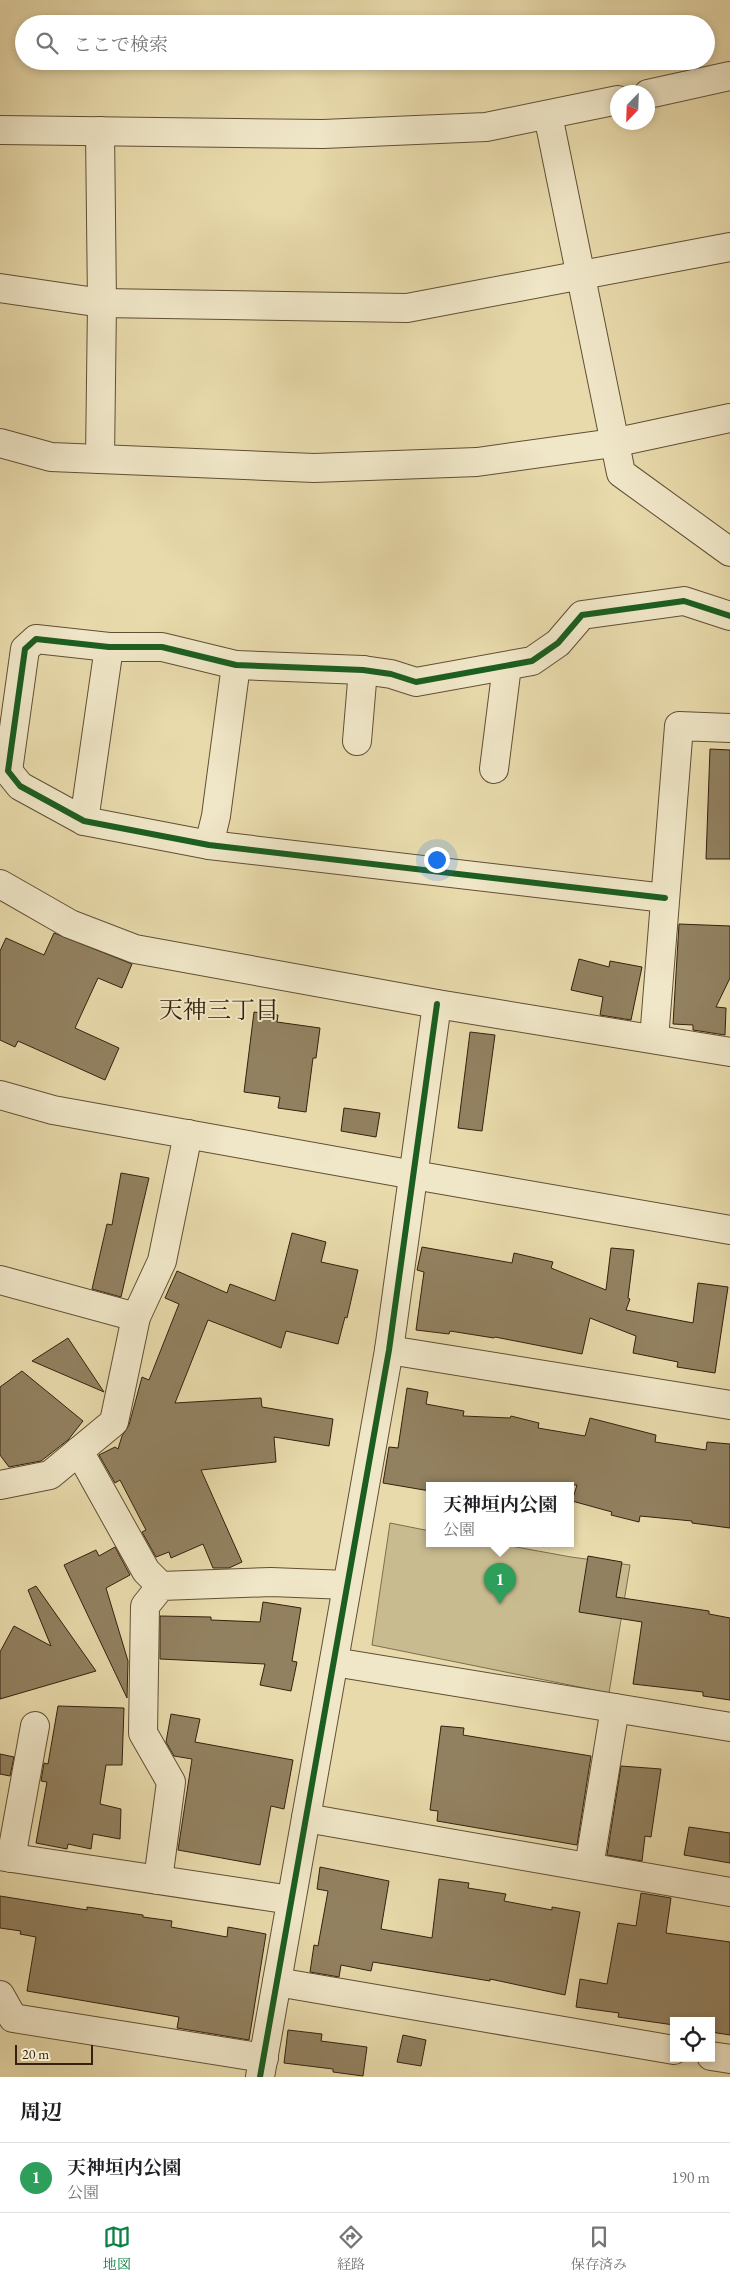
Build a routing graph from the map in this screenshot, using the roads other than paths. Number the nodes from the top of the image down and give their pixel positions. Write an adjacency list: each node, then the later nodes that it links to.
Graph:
1 (730, 76): 2 (street)
2 (655, 92)
3 (610, 102): 4 (street)
4 (548, 115): 6 (street); 8 (street)
5 (0, 130): 6 (street)
6 (100, 131): 10 (street)
7 (730, 247): 8 (street)
8 (581, 274): 10 (street); 12 (street)
9 (0, 288): 10 (street)
10 (102, 303): 14 (street)
11 (730, 418): 12 (street)
12 (613, 443): 14 (street); 15 (street)
13 (0, 444): 14 (street)
14 (100, 459)
15 (730, 552)
16 (730, 616): 19 (street)
17 (109, 647): 18 (street); 21 (street); 25 (street)
18 (236, 665): 20 (street); 26 (street)
19 (507, 666): 20 (street); 24 (street)
20 (362, 670): 23 (street)
21 (8, 711): 25 (street)
22 (730, 728): 28 (street)
23 (357, 740)
24 (494, 769)
25 (84, 821): 26 (street)
26 (209, 845): 28 (street)
27 (0, 884): 29 (street)
28 (665, 898): 30 (street)
29 (437, 1004): 30 (street); 34 (street)
30 (654, 1039): 31 (street)
31 (730, 1052)
32 (0, 1095): 33 (street)
33 (188, 1134): 34 (street); 37 (street)
34 (414, 1176): 35 (street); 38 (street)
35 (730, 1230)
36 (0, 1280): 37 (street)
37 (136, 1317): 40 (street)
38 (389, 1350): 39 (street); 42 (street)
39 (730, 1405)
40 (79, 1451): 41 (street); 43 (street)
41 (0, 1485)
42 (347, 1585): 43 (street); 44 (street)
43 (161, 1586): 51 (street)
44 (334, 1662): 45 (street); 48 (street)
45 (615, 1708): 47 (street); 50 (street)
46 (35, 1726): 49 (street)
47 (730, 1727)
48 (306, 1818): 50 (street); 53 (street)
49 (5, 1857): 51 (street)
50 (589, 1867): 52 (street)
51 (158, 1880): 53 (street)
52 (730, 1892)
53 (292, 1900): 54 (street)
54 (277, 1982): 56 (street); 59 (street)
55 (0, 1995): 59 (street)
56 (670, 2049)
57 (715, 2057): 58 (street)
58 (730, 2059)
59 (262, 2067)

